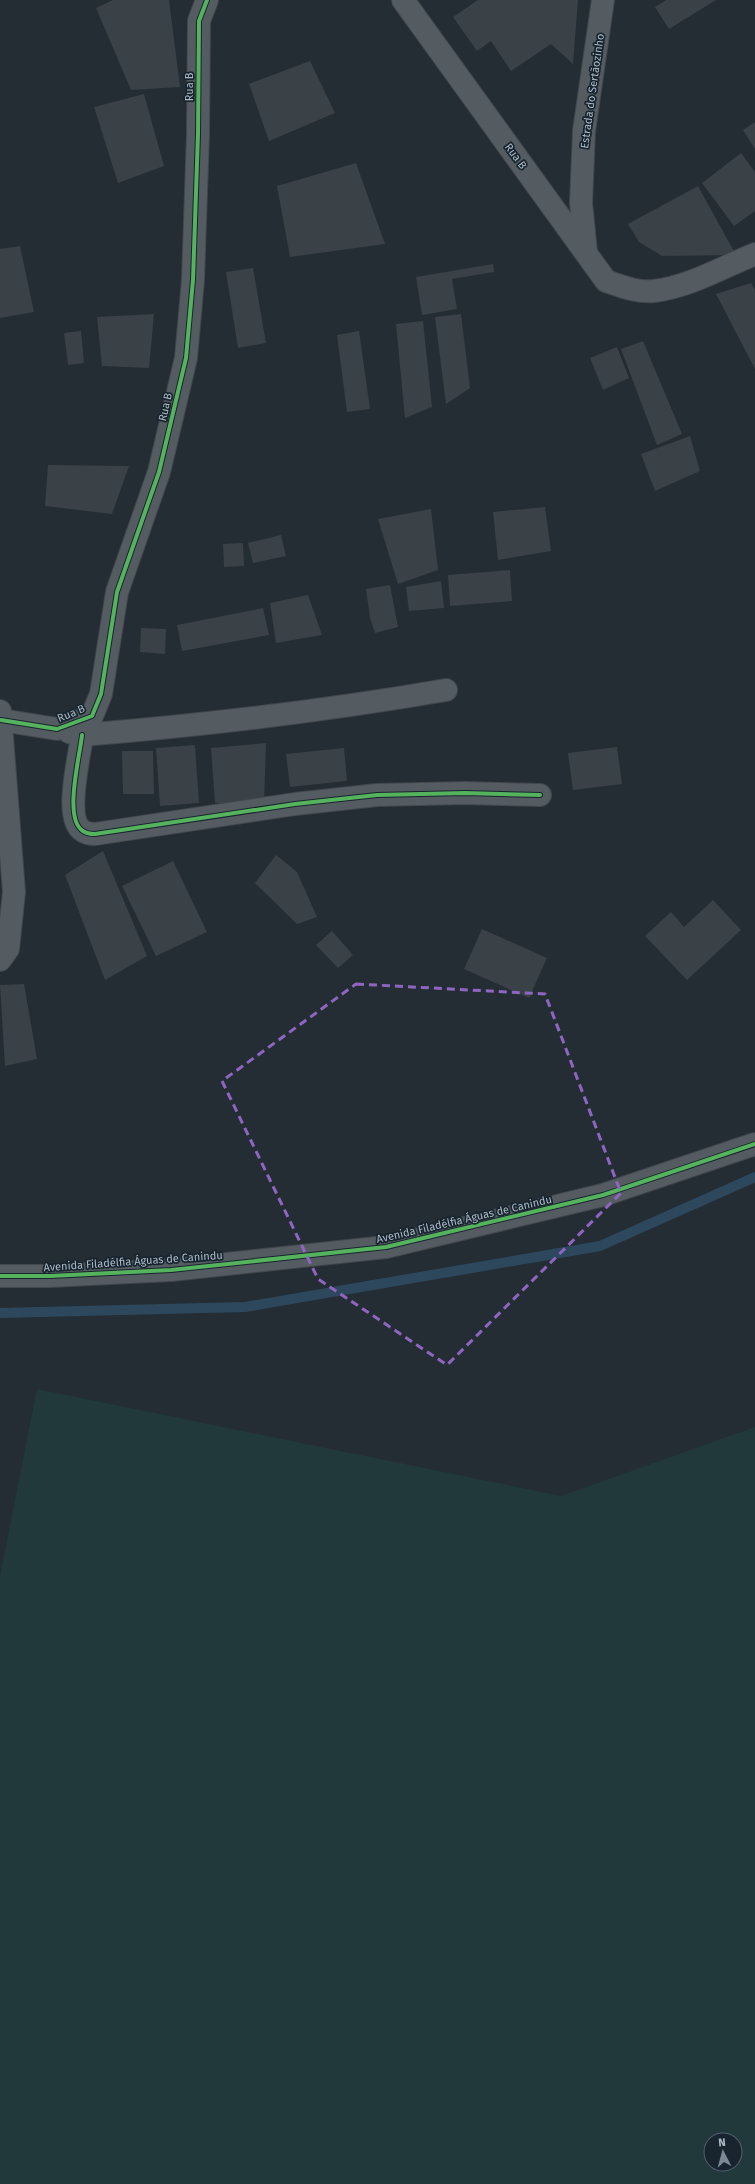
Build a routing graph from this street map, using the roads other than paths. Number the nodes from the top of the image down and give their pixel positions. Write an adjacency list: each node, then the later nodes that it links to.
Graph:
1 (207, 0): 8 (street, Rua B)
2 (402, 0): 4 (street, Rua B)
3 (603, 0): 4 (street, Estrada do Sertãozinho)
4 (586, 253): 5 (street, Rua B)
5 (755, 254)
6 (446, 690): 9 (street)
7 (1, 716): 8 (street, Rua B); 11 (street)
8 (56, 728): 9 (street)
9 (82, 735): 10 (street)
10 (540, 795)
11 (0, 960)
12 (755, 1144): 13 (street, Avenida Filadélfia Águas de Canindu)
13 (0, 1276)

